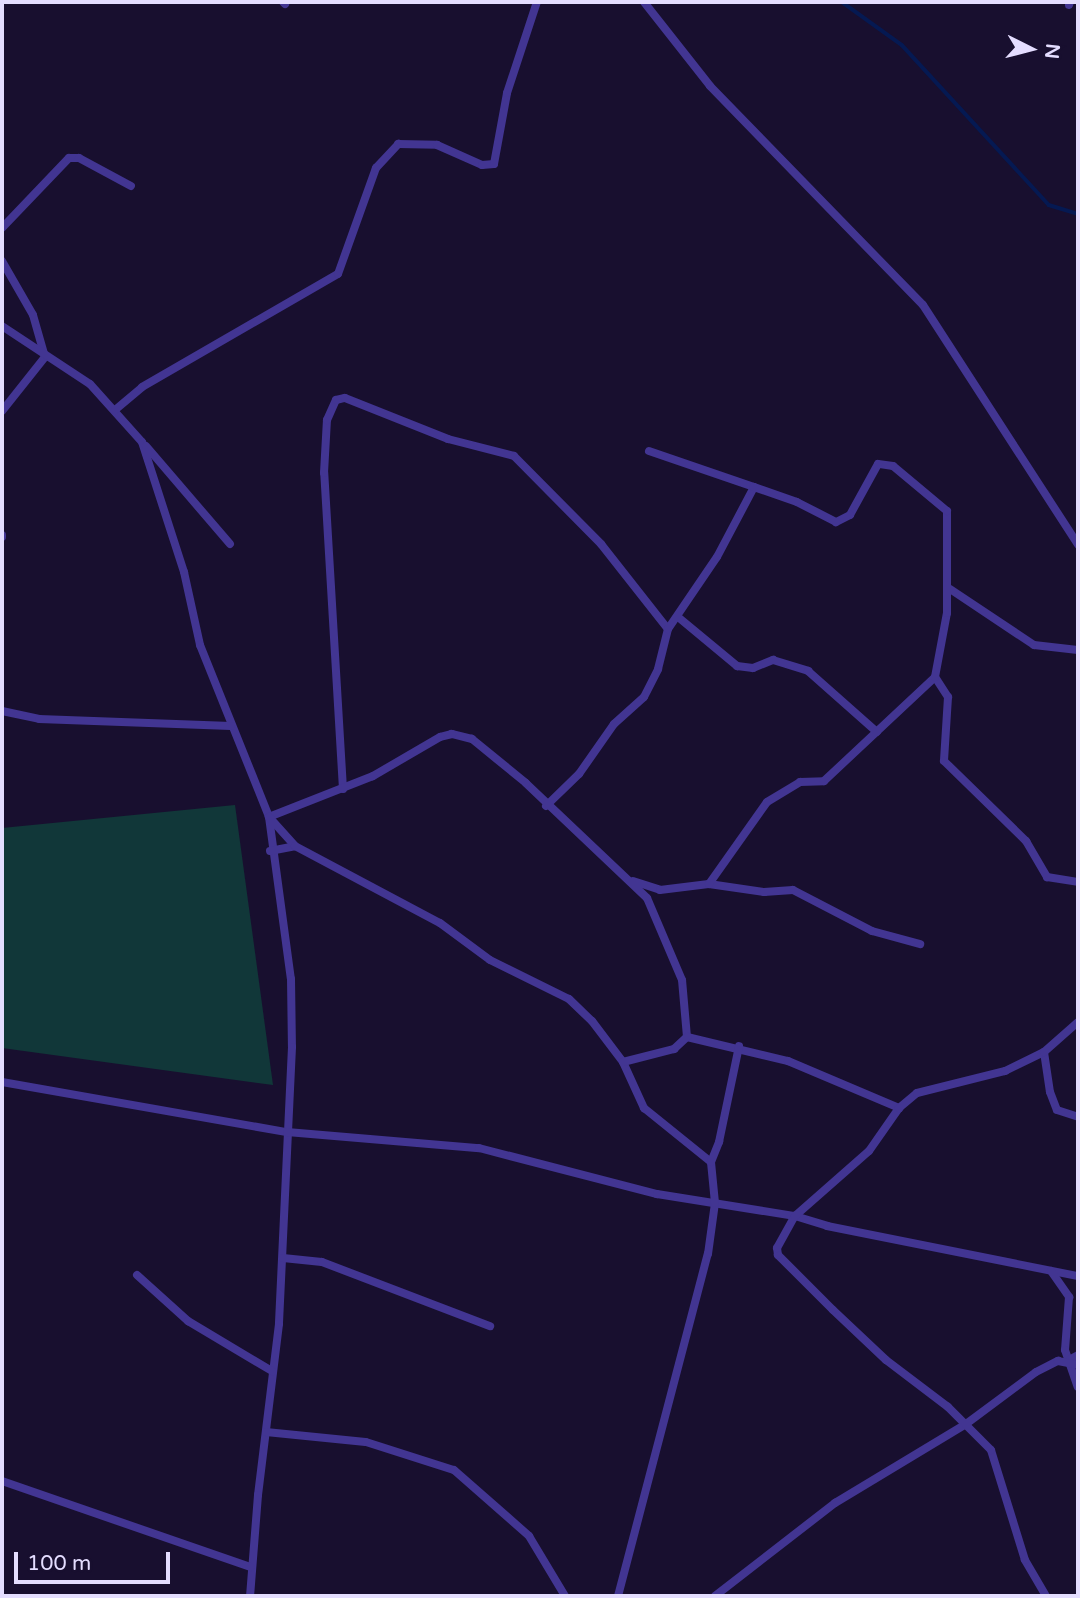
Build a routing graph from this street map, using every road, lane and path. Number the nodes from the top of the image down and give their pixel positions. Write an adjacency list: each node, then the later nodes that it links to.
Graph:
1 (537, 2): 8 (street)
2 (644, 2): 14 (street)
3 (131, 186): 4 (street)
4 (2, 228)
5 (2, 261): 7 (street)
6 (2, 326): 7 (street)
7 (45, 357): 8 (street); 9 (street)
8 (115, 410): 10 (street)
9 (2, 411)
10 (130, 423): 13 (street); 21 (street)
11 (649, 451): 12 (street)
12 (754, 488): 15 (street); 16 (street)
13 (230, 544)
14 (1078, 545)
15 (950, 589): 18 (street); 19 (street)
16 (678, 617): 17 (street); 22 (street)
17 (668, 629): 23 (street); 24 (street)
18 (1078, 650)
19 (935, 677): 22 (street); 29 (street)
20 (2, 710): 21 (street)
21 (230, 726): 25 (street)
22 (877, 732): 30 (street)
23 (343, 789): 24 (street); 25 (street)
24 (546, 806): 28 (street)
25 (269, 817): 26 (street); 27 (street)
26 (295, 846): 27 (street); 36 (street)
27 (270, 851): 40 (street)
28 (627, 878): 30 (street); 33 (street)
29 (1078, 882)
30 (709, 884): 31 (street)
31 (920, 944)
32 (1078, 1021): 35 (street)
33 (687, 1037): 34 (street); 36 (street)
34 (739, 1046): 38 (street); 41 (street)
35 (1044, 1052): 38 (street); 39 (street)
36 (623, 1062): 41 (street)
37 (2, 1082): 40 (street)
38 (899, 1108): 43 (street)
39 (1078, 1117)
40 (287, 1132): 42 (street); 44 (street)
41 (711, 1162): 42 (street)
42 (715, 1203): 43 (street); 60 (street)
43 (795, 1216): 45 (street); 54 (street)
44 (283, 1258): 48 (street); 52 (street)
45 (1051, 1271): 47 (street); 50 (street)
46 (138, 1275): 52 (street)
47 (1078, 1276)
48 (490, 1326)
49 (1078, 1354): 50 (street)
50 (1069, 1360): 51 (street); 53 (street); 54 (street)
51 (1078, 1365)
52 (272, 1371): 55 (street)
53 (1078, 1387)
54 (966, 1424): 61 (street); 62 (street)
55 (266, 1432): 57 (street); 59 (street)
56 (2, 1481): 57 (street)
57 (251, 1567): 58 (street)
58 (250, 1596)
59 (565, 1596)
60 (618, 1596)
61 (715, 1596)
62 (1046, 1596)

